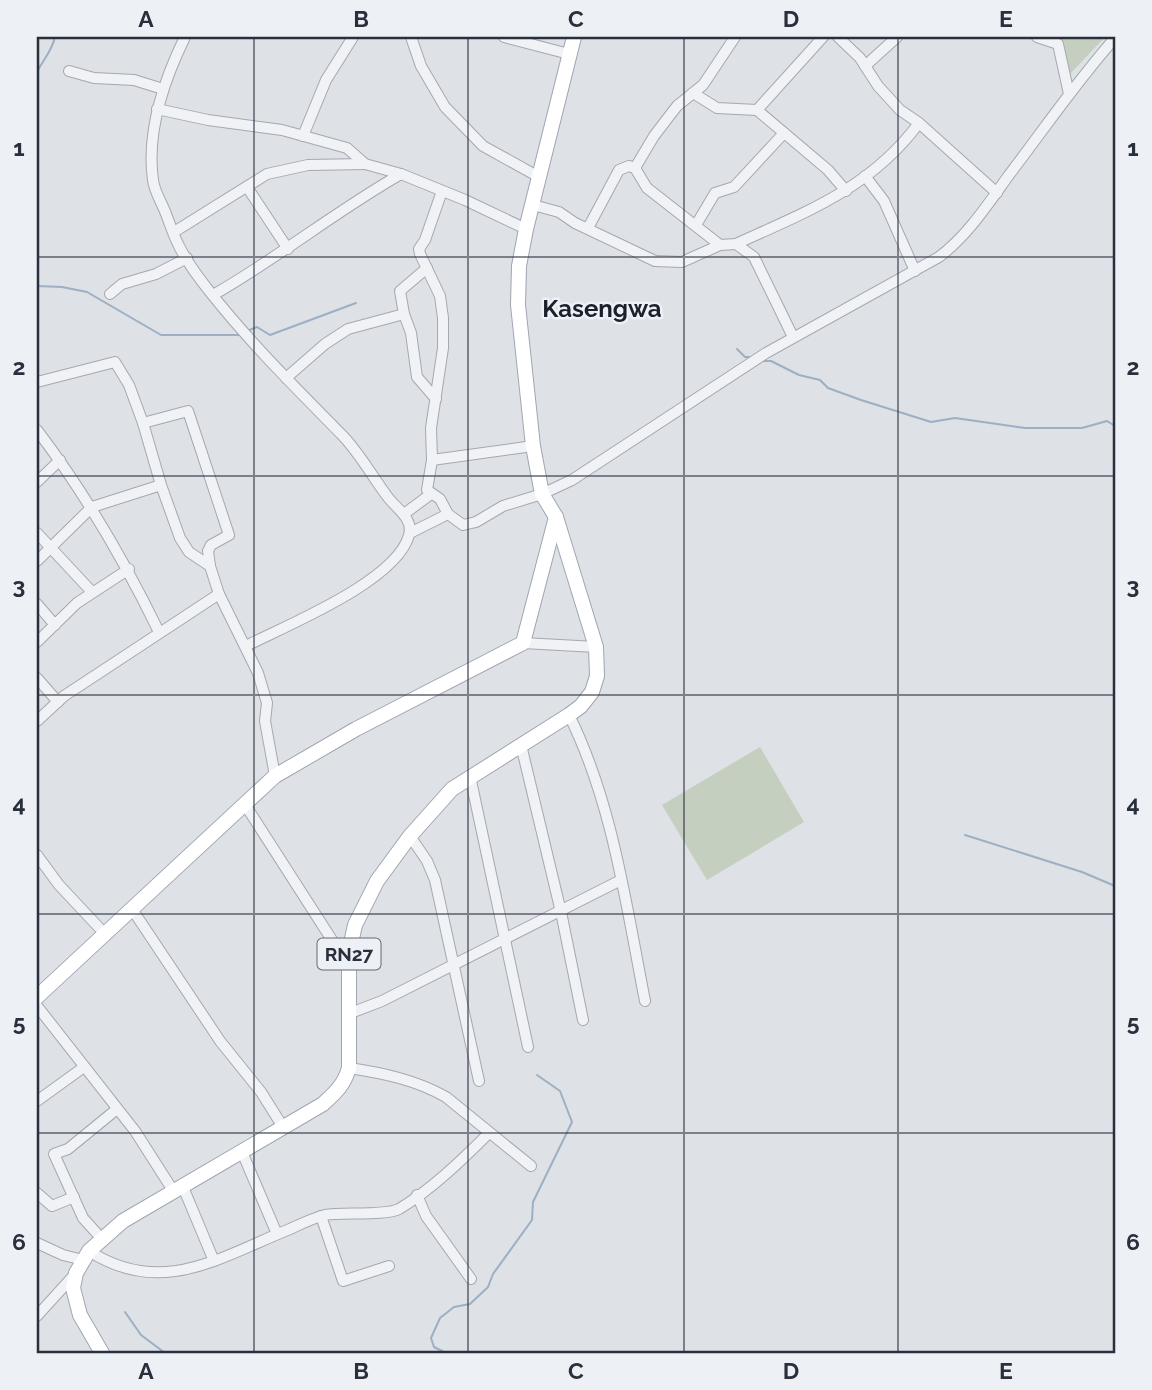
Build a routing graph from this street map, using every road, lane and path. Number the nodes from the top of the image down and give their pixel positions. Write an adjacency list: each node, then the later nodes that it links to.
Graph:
1 (185, 37): 15 (street)
2 (353, 37): 22 (street)
3 (411, 37): 27 (street)
4 (504, 37): 12 (street)
5 (574, 37): 12 (main road, RN27)
6 (735, 37): 16 (street)
7 (823, 37): 19 (street)
8 (838, 37): 13 (street)
9 (897, 37): 13 (street)
10 (1037, 37): 17 (street)
11 (1115, 38): 17 (street)
12 (569, 54): 27 (main road, RN27)
13 (865, 66): 20 (street)
14 (69, 71): 15 (street)
15 (163, 89): 18 (street)
16 (693, 93): 19 (street); 24 (street)
17 (1069, 94): 31 (street)
18 (157, 109): 22 (street); 36 (street)
19 (757, 110): 21 (street)
20 (919, 123): 26 (street); 31 (street)
21 (784, 133): 30 (street); 33 (street)
22 (303, 136): 23 (street)
23 (365, 164): 25 (street); 28 (street)
24 (635, 168): 33 (street); 34 (street)
25 (401, 174): 29 (street); 39 (street)
26 (865, 176): 30 (street); 42 (street)
27 (539, 177): 32 (main road, RN27)
28 (247, 187): 36 (street); 39 (street)
29 (442, 191): 35 (street); 41 (street)
30 (846, 191): 37 (street)
31 (997, 192): 42 (street)
32 (533, 205): 34 (street); 35 (main road, RN27)
33 (696, 225): 38 (street)
34 (588, 228): 38 (street)
35 (526, 229): 52 (main road, RN27)
36 (174, 232): 40 (street)
37 (736, 244): 38 (street); 46 (street)
38 (720, 245)
39 (288, 249): 44 (street)
40 (187, 258): 43 (street); 44 (street)
41 (427, 268): 45 (street); 49 (street)
42 (915, 271): 46 (street)
43 (110, 294)
44 (213, 295): 47 (street)
45 (404, 314): 47 (street); 49 (street)
46 (793, 337): 58 (street)
47 (286, 377): 60 (street)
48 (37, 382): 50 (street)
49 (436, 399): 54 (street)
50 (144, 423): 56 (street); 67 (street)
51 (37, 429): 53 (street)
52 (533, 446): 54 (street); 58 (main road, RN27)
53 (60, 460): 55 (street); 59 (street)
54 (432, 460): 57 (street)
55 (37, 482)
56 (161, 485): 59 (street); 67 (street)
57 (431, 494): 60 (street); 61 (street)
58 (542, 494): 61 (street); 62 (main road, RN27)
59 (92, 507): 65 (street); 68 (street)
60 (404, 514): 64 (street)
61 (448, 514): 64 (street)
62 (556, 517): 75 (main road); 77 (main road, RN27)
63 (37, 533): 65 (street)
64 (410, 533): 76 (street)
65 (50, 548): 66 (street); 69 (street)
66 (37, 561)
67 (210, 566): 70 (street)
68 (129, 569): 69 (street); 73 (street)
69 (92, 592): 72 (street)
70 (219, 594): 73 (street); 76 (street)
71 (37, 604): 72 (street)
72 (55, 625): 74 (street)
73 (159, 632): 79 (street)
74 (37, 642)
75 (523, 643): 77 (street); 83 (main road)
76 (246, 646): 83 (street)
77 (596, 647): 80 (main road, RN27)
78 (37, 678): 79 (street)
79 (58, 702): 81 (street)
80 (569, 715): 82 (main road, RN27); 88 (street)
81 (37, 721)
82 (521, 745): 84 (main road, RN27); 90 (street)
83 (275, 776): 85 (main road)
84 (470, 776): 86 (main road, RN27); 92 (street)
85 (244, 803): 89 (main road); 94 (street)
86 (410, 836): 93 (street); 94 (main road, RN27)
87 (37, 855): 91 (street)
88 (621, 880): 90 (street); 96 (street)
89 (132, 909): 91 (main road); 106 (street)
90 (561, 912): 92 (street); 99 (street)
91 (105, 934): 95 (main road)
92 (506, 939): 93 (street); 100 (street)
93 (454, 964): 98 (street); 103 (street)
94 (348, 965): 98 (main road, RN27)
95 (37, 997)
96 (645, 1001)
97 (37, 1006): 101 (street)
98 (348, 1014): 102 (main road, RN27)
99 (583, 1020)
100 (528, 1046)
101 (84, 1067): 104 (street); 105 (street)
102 (349, 1068): 106 (main road); 107 (street)
103 (479, 1081)
104 (37, 1101)
105 (117, 1109): 110 (street); 113 (street)
106 (283, 1127): 108 (main road)
107 (489, 1133): 109 (street); 112 (street)
108 (242, 1152): 110 (main road); 115 (street)
109 (531, 1166)
110 (178, 1190): 116 (main road); 119 (street)
111 (37, 1192): 113 (street)
112 (418, 1195): 114 (street); 121 (street)
113 (74, 1197): 116 (street)
114 (321, 1216): 115 (street); 120 (street)
115 (277, 1234): 119 (street)
116 (101, 1238): 118 (main road)
117 (37, 1243): 118 (street)
118 (82, 1261): 119 (street); 122 (street); 123 (main road)
119 (214, 1261)
120 (389, 1266)
121 (471, 1279)
122 (37, 1315)
123 (103, 1353)

